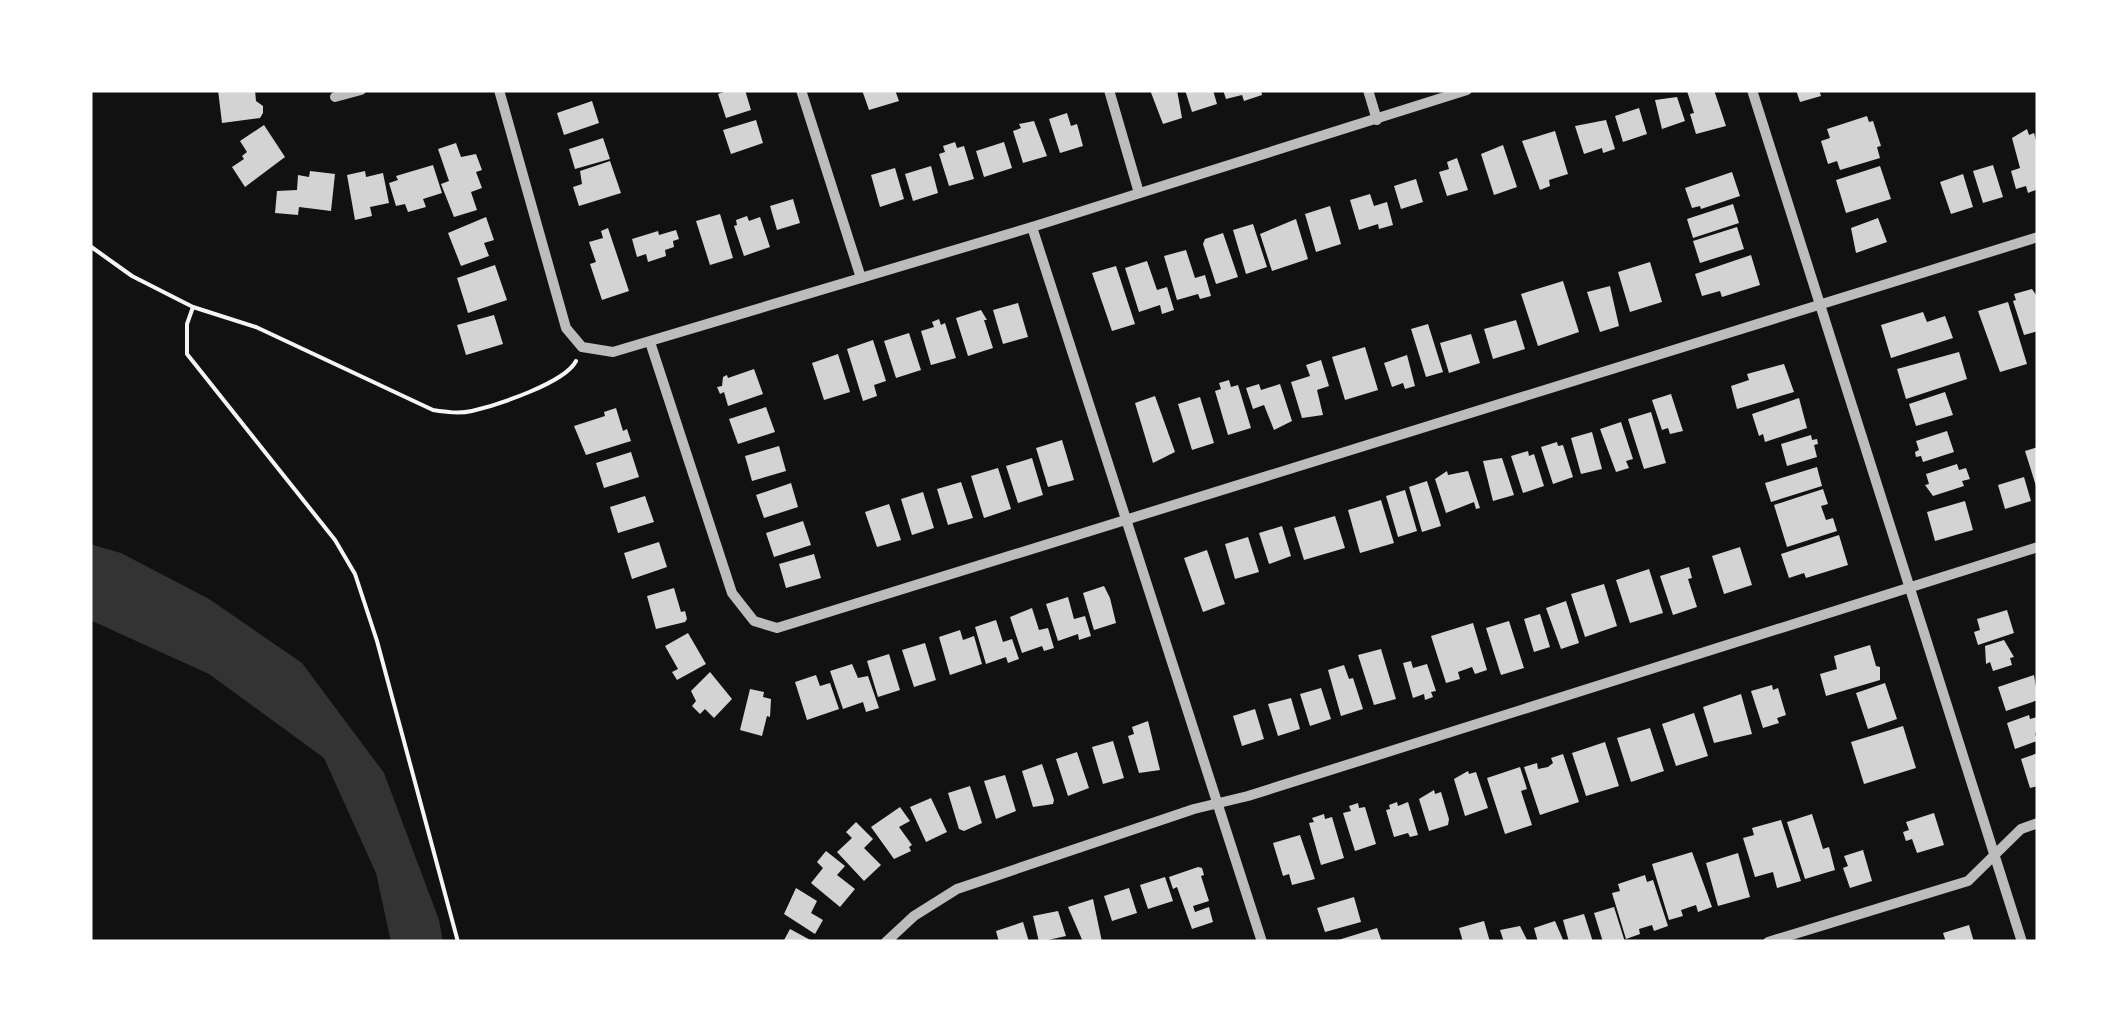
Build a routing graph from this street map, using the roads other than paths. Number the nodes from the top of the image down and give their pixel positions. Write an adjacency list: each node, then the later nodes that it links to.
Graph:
1 (361, 90): 8 (street)
2 (500, 90): 15 (street)
3 (801, 90): 13 (street)
4 (1110, 90): 10 (street)
5 (1368, 90): 9 (street)
6 (1467, 90): 9 (street)
7 (1752, 90): 14 (street)
8 (335, 97)
9 (1378, 120): 10 (street)
10 (1139, 193): 11 (street)
11 (1032, 226): 13 (street); 16 (street)
12 (2038, 237): 14 (street)
13 (861, 278): 15 (street)
14 (1819, 306): 16 (street); 18 (street)
15 (650, 342): 16 (street)
16 (1126, 519): 19 (street)
17 (2038, 547): 18 (street)
18 (1909, 586): 19 (street); 21 (street)
19 (1218, 802): 22 (street); 23 (street)
20 (2038, 824): 21 (street)
21 (1993, 854): 24 (street); 25 (street)
22 (886, 942)
23 (1262, 942)
24 (1768, 942)
25 (2022, 942)

